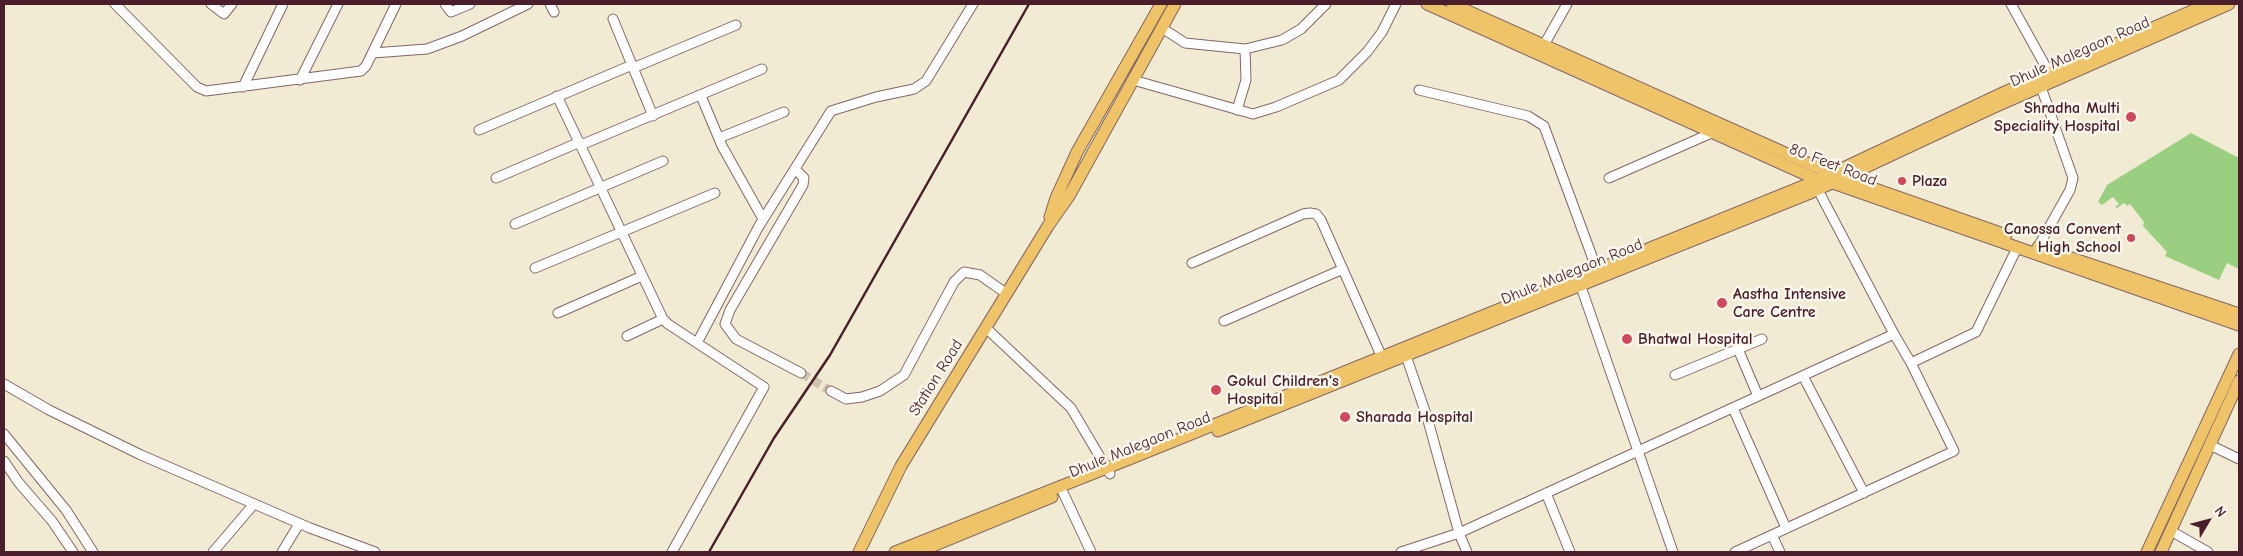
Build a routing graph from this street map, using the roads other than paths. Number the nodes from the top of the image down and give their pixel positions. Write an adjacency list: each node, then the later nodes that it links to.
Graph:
1 (115, 4): 32 (street)
2 (211, 4): 3 (street)
3 (232, 4)
4 (283, 4): 32 (street)
5 (338, 4): 30 (street)
6 (396, 4): 26 (street)
7 (445, 4): 8 (street)
8 (470, 4)
9 (528, 4): 26 (street)
10 (973, 4): 45 (street)
11 (1161, 4): 55 (main road, Station Road)
12 (1174, 4): 23 (main road, Station Road)
13 (1326, 4): 25 (street)
14 (1396, 4): 37 (street)
15 (1427, 4): 41 (main road, 80 Feet Road)
16 (1452, 4): 24 (main road, 80 Feet Road)
17 (1567, 4): 24 (street)
18 (2011, 4): 29 (street)
19 (2208, 4): 29 (main road)
20 (2229, 4): 29 (main road, Dhule Malegaon Road)
21 (613, 20): 27 (street)
22 (736, 25): 27 (street)
23 (1162, 28): 25 (street); 31 (main road, Station Road)
24 (1544, 45): 49 (main road, 80 Feet Road)
25 (1245, 49): 37 (street)
26 (373, 53): 30 (street)
27 (632, 66): 35 (street); 39 (street)
28 (762, 69): 36 (street)
29 (2051, 77): 33 (main road, Dhule Malegaon Road); 49 (main road)
30 (300, 80): 32 (street)
31 (1133, 80): 37 (street); 55 (main road, Station Road)
32 (243, 87)
33 (2041, 87): 48 (main road, Dhule Malegaon Road); 57 (street)
34 (1419, 90): 62 (street)
35 (557, 96): 40 (street); 43 (street)
36 (701, 96): 39 (street); 42 (street)
37 (1236, 110)
38 (784, 112): 42 (street)
39 (653, 116): 43 (street)
40 (479, 130)
41 (1714, 132): 47 (street); 50 (main road, 80 Feet Road)
42 (718, 138): 53 (street)
43 (581, 143): 46 (street); 51 (street)
44 (663, 161): 51 (street)
45 (795, 169): 53 (street); 81 (street)
46 (496, 178)
47 (1608, 178)
48 (1845, 178): 49 (main road, Dhule Malegaon Road); 57 (main road, 80 Feet Road)
49 (1832, 179): 50 (main road, Dhule Malegaon Road); 58 (main road, 80 Feet Road)
50 (1818, 185): 62 (main road); 64 (main road, Dhule Malegaon Road); 72 (street)
51 (601, 188): 54 (street); 56 (street)
52 (715, 193): 56 (street)
53 (763, 219): 75 (street)
54 (515, 224)
55 (1048, 226): 65 (main road, Station Road)
56 (621, 232): 60 (street); 63 (street)
57 (2038, 247): 67 (main road, 80 Feet Road)
58 (2017, 248): 70 (main road, 80 Feet Road); 80 (street)
59 (1192, 263): 61 (street)
60 (535, 268)
61 (1343, 269): 69 (street); 79 (street)
62 (1597, 270): 64 (main road)
63 (642, 276): 66 (street); 68 (street)
64 (1579, 282): 77 (main road, Dhule Malegaon Road); 91 (street)
65 (1006, 294): 71 (main road, Station Road); 86 (street)
66 (558, 313)
67 (2239, 314)
68 (663, 319): 73 (street); 75 (street)
69 (1224, 321)
70 (2239, 325)
71 (986, 328): 94 (street); 112 (main road, Station Road)
72 (1894, 334): 80 (street); 83 (street)
73 (627, 336)
74 (1762, 339): 76 (street)
75 (697, 343): 111 (street)
76 (1738, 349): 82 (street); 87 (street)
77 (1404, 352): 79 (main road, Dhule Malegaon Road); 104 (street)
78 (2239, 354): 122 (main road)
79 (1384, 360): 94 (main road, Dhule Malegaon Road)
80 (1911, 363): 97 (street)
81 (801, 373)
82 (1675, 375)
83 (1803, 376): 87 (street); 97 (street)
84 (2239, 381): 90 (main road)
85 (4, 384): 99 (street)
86 (831, 391)
87 (1758, 396): 88 (street)
88 (1733, 408): 91 (street); 102 (street)
89 (4, 434): 98 (street)
90 (2210, 445): 92 (street); 103 (main road)
91 (1638, 452): 96 (street); 119 (street)
92 (2239, 459)
93 (4, 461): 100 (street)
94 (1109, 471): 95 (main road, Dhule Malegaon Road)
95 (1062, 490): 113 (main road); 114 (main road, Dhule Malegaon Road); 115 (street)
96 (1546, 493): 104 (street); 118 (street)
97 (1864, 493): 102 (street)
98 (56, 498): 100 (street); 107 (street)
99 (254, 504): 101 (street); 108 (street)
100 (41, 508): 106 (street)
101 (299, 524): 109 (street); 110 (street)
102 (1786, 528): 105 (street)
103 (2171, 531): 123 (main road); 124 (street)
104 (1459, 533): 116 (street); 117 (street)
105 (1772, 535): 120 (street); 121 (street)
106 (73, 552)
107 (92, 552)
108 (214, 552)
109 (282, 552)
110 (375, 552)
111 (672, 552)
112 (859, 552)
113 (895, 552)
114 (918, 552)
115 (1091, 552)
116 (1401, 552)
117 (1467, 552)
118 (1570, 552)
119 (1673, 552)
120 (1735, 552)
121 (1780, 552)
122 (2147, 552)
123 (2161, 552)
124 (2208, 552)

